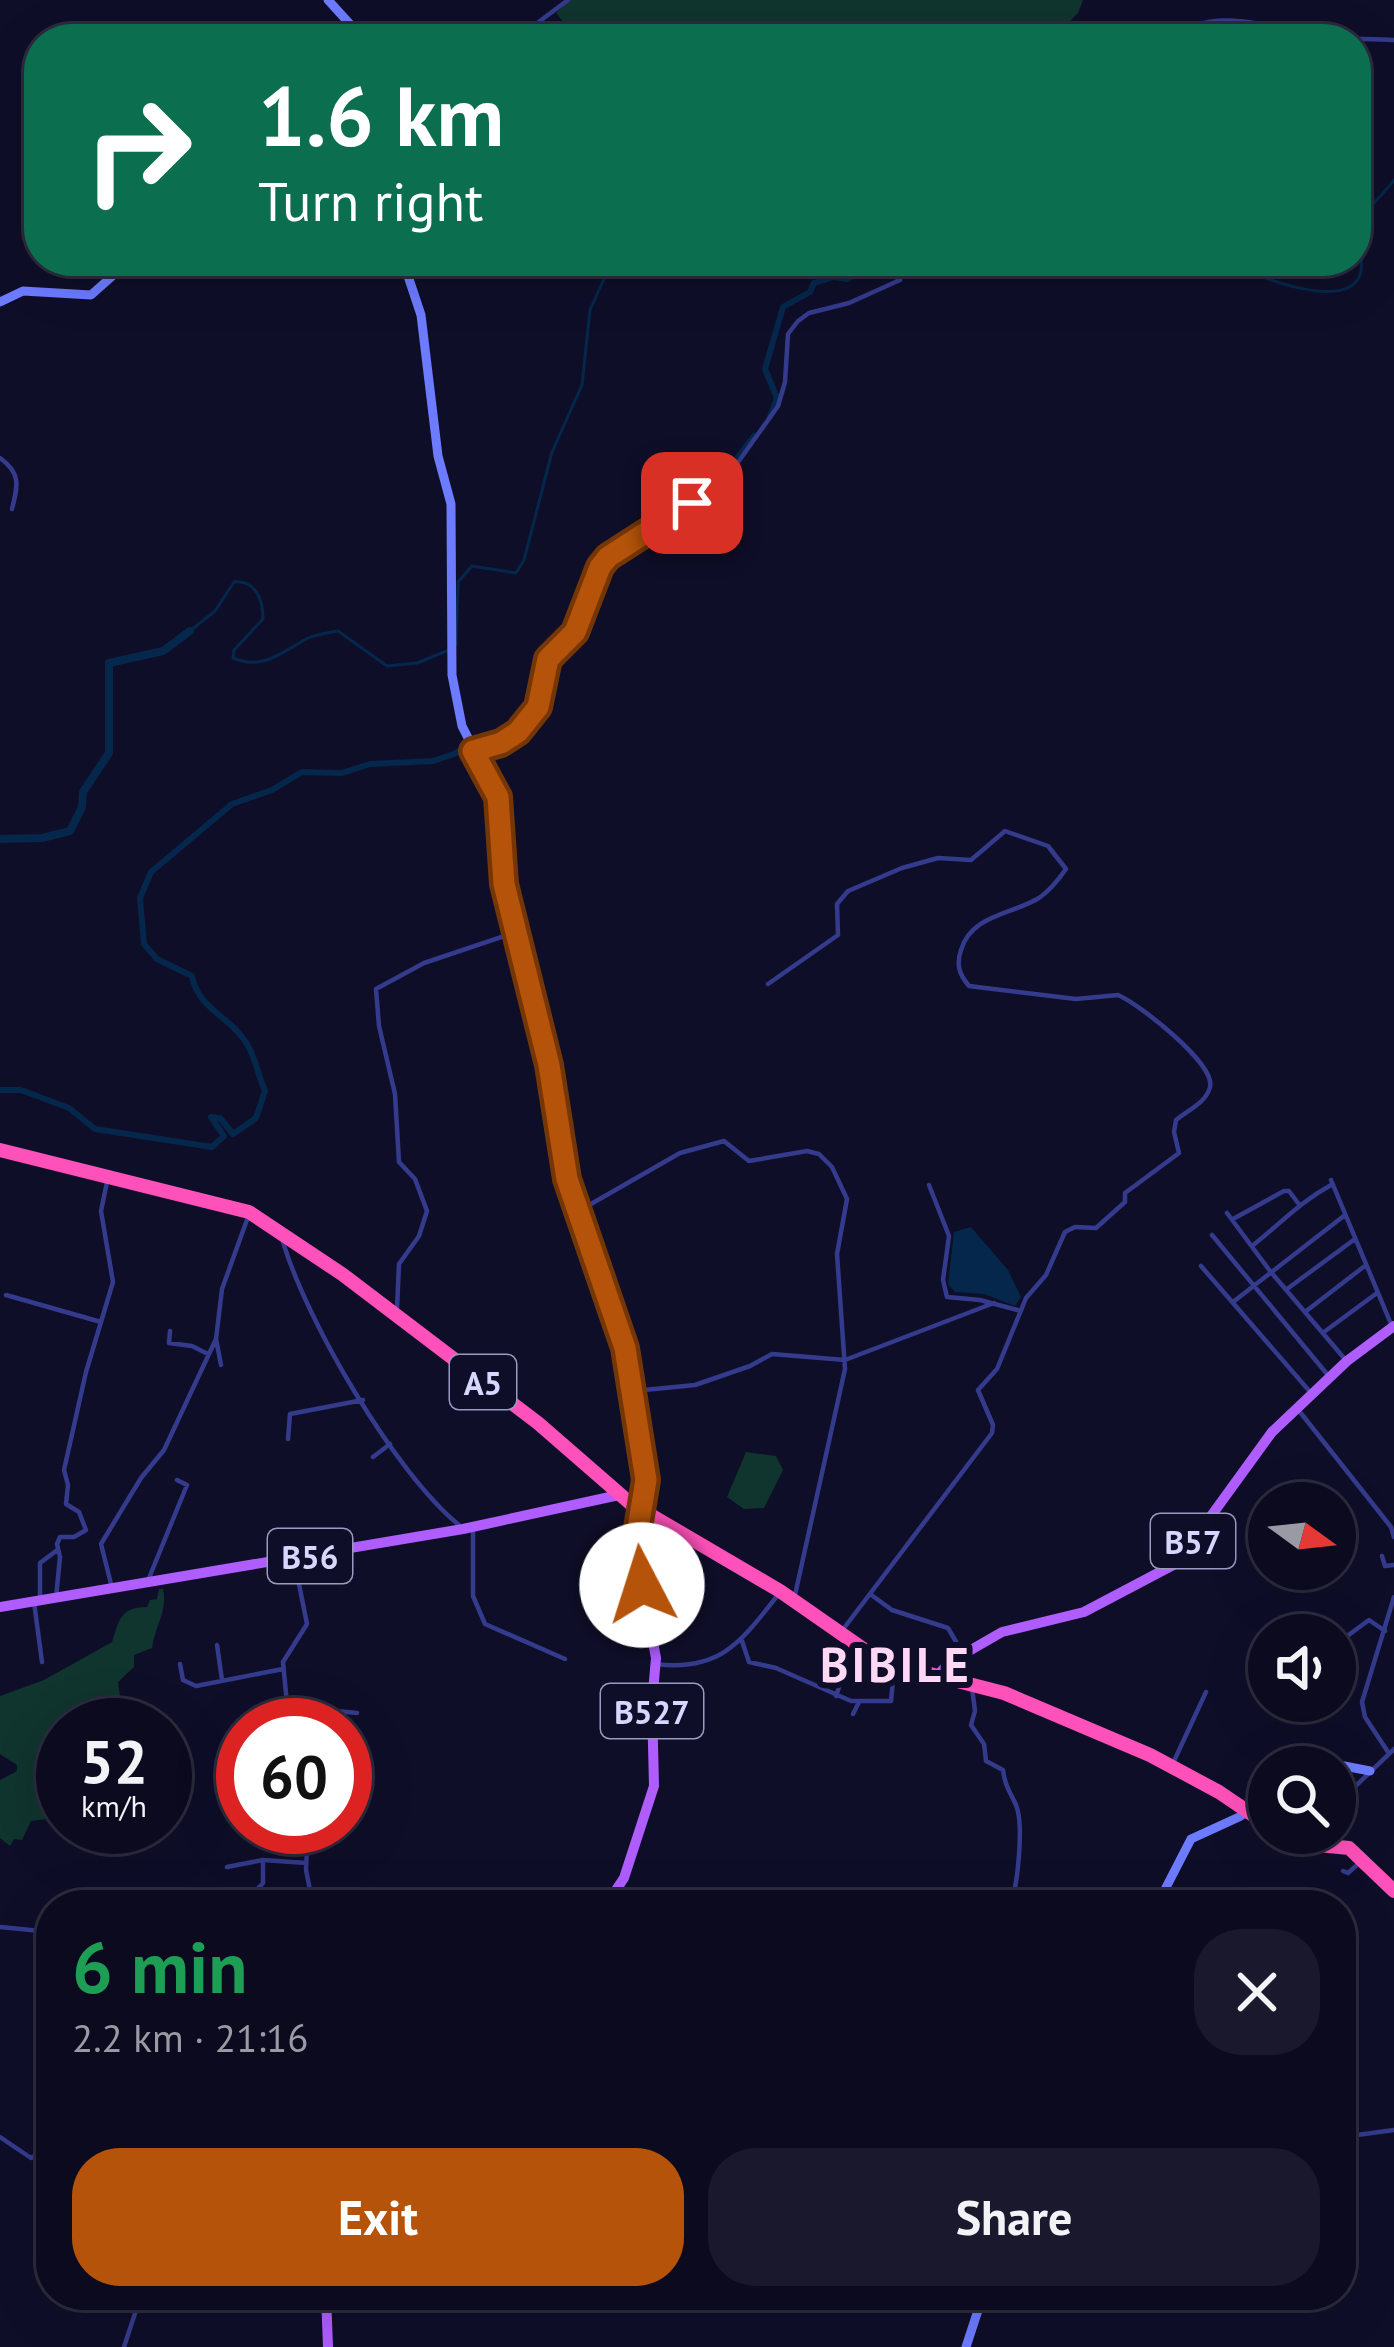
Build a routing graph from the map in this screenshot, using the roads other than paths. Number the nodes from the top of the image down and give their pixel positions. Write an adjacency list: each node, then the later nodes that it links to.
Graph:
1 (328, 0): 3 (street)
2 (568, 0): 4 (street)
3 (347, 24)
4 (536, 24)
5 (1192, 24): 6 (street)
6 (1257, 24)
7 (113, 276): 10 (street)
8 (409, 276): 13 (street)
9 (900, 280): 13 (street)
10 (0, 302)
11 (0, 458): 12 (street)
12 (12, 509)
13 (473, 751): 14 (street)
14 (516, 932): 21 (street); 40 (street)
15 (768, 984): 38 (street)
16 (0, 1150): 17 (highway, A5)
17 (107, 1178): 20 (highway, A5); 41 (street)
18 (929, 1185): 37 (street)
19 (1298, 1203): 23 (street); 24 (street); 28 (street)
20 (249, 1212): 25 (highway, A5); 45 (street)
21 (577, 1212): 47 (street); 51 (street)
22 (1227, 1213): 24 (street)
23 (1345, 1215): 27 (street); 31 (street)
24 (1232, 1220): 28 (street)
25 (280, 1231): 40 (highway, A5); 53 (street)
26 (1211, 1235): 32 (street)
27 (1355, 1239): 29 (street); 33 (street)
28 (1252, 1246): 31 (street)
29 (1366, 1265): 34 (street); 39 (street)
30 (1201, 1266): 36 (street)
31 (1270, 1271): 32 (street); 33 (street)
32 (1250, 1286): 36 (street); 50 (street)
33 (1286, 1290): 39 (street)
34 (1377, 1292): 42 (street); 44 (street)
35 (5, 1294): 41 (street)
36 (1232, 1302): 52 (street)
37 (994, 1303): 38 (street); 47 (street)
38 (1021, 1311): 69 (street)
39 (1305, 1312): 44 (street)
40 (399, 1319): 59 (highway, A5)
41 (101, 1322): 63 (street)
42 (1393, 1327): 48 (main road, B57)
43 (170, 1331): 46 (street)
44 (1323, 1333): 48 (street)
45 (216, 1339): 46 (street); 49 (street)
46 (208, 1354): 68 (street)
47 (845, 1359): 51 (street); 70 (street)
48 (1347, 1361): 50 (main road, B57)
49 (221, 1365)
50 (1329, 1377): 52 (main road, B57)
51 (630, 1391): 60 (street)
52 (1311, 1393): 54 (main road, B57)
53 (363, 1400): 55 (street); 56 (street)
54 (1297, 1407): 62 (street); 81 (main road, B57)
55 (288, 1439)
56 (390, 1444): 57 (street); 61 (street)
57 (373, 1456)
58 (178, 1480): 67 (street)
59 (619, 1495): 60 (highway, A5); 61 (main road, B56)
60 (639, 1508): 70 (highway, A5); 85 (main road, B527)
61 (468, 1528): 65 (main road, B56); 82 (street)
62 (1393, 1532)
63 (56, 1550): 72 (street); 73 (street)
64 (1382, 1556): 66 (street)
65 (294, 1559): 67 (main road, B56); 88 (street)
66 (1394, 1565)
67 (148, 1584): 68 (main road, B56)
68 (112, 1589): 72 (main road, B56)
69 (870, 1594): 78 (street); 81 (street)
70 (787, 1596): 78 (highway, A5); 79 (street)
71 (1394, 1597): 75 (street)
72 (56, 1598): 73 (main road, B56)
73 (38, 1602): 74 (main road, B56); 83 (street)
74 (0, 1607)
75 (1391, 1622): 77 (street)
76 (1356, 1630): 77 (street)
77 (1385, 1631): 97 (street)
78 (841, 1632): 86 (highway, A5)
79 (742, 1641): 85 (street); 93 (street)
80 (217, 1645): 90 (street)
81 (963, 1654): 89 (main road, B57)
82 (565, 1659)
83 (42, 1662)
84 (180, 1664): 90 (street)
85 (656, 1664): 111 (main road, B527)
86 (895, 1665): 89 (highway, A5); 95 (street)
87 (846, 1667): 93 (street)
88 (284, 1669): 90 (street); 94 (street)
89 (937, 1676): 91 (highway, A5)
90 (221, 1680)
91 (972, 1685): 98 (highway, A5); 112 (street)
92 (1206, 1692): 98 (street)
93 (836, 1696): 95 (street)
94 (286, 1698)
95 (859, 1702): 96 (street)
96 (853, 1714)
97 (1391, 1750): 100 (street)
98 (1172, 1766): 102 (highway, A5)
99 (1356, 1768): 100 (street)
100 (1370, 1771): 101 (street)
101 (1356, 1785)
102 (1248, 1812): 113 (street)
103 (1356, 1852): 114 (highway)
104 (306, 1854): 106 (street)
105 (263, 1860): 106 (street); 107 (street); 109 (street)
106 (306, 1863): 110 (street)
107 (227, 1867)
108 (1343, 1871): 114 (street)
109 (256, 1890)
110 (311, 1890)
111 (616, 1890)
112 (1015, 1890)
113 (1164, 1890)
114 (1394, 1891)
115 (0, 1927): 116 (street)
116 (36, 1931)
117 (1394, 2130): 118 (street)
118 (1356, 2135)
119 (0, 2137): 120 (street)
120 (36, 2155)
121 (136, 2310): 124 (street)
122 (327, 2310): 125 (main road)
123 (980, 2310): 126 (street)
124 (124, 2347)
125 (328, 2347)
126 (966, 2347)

